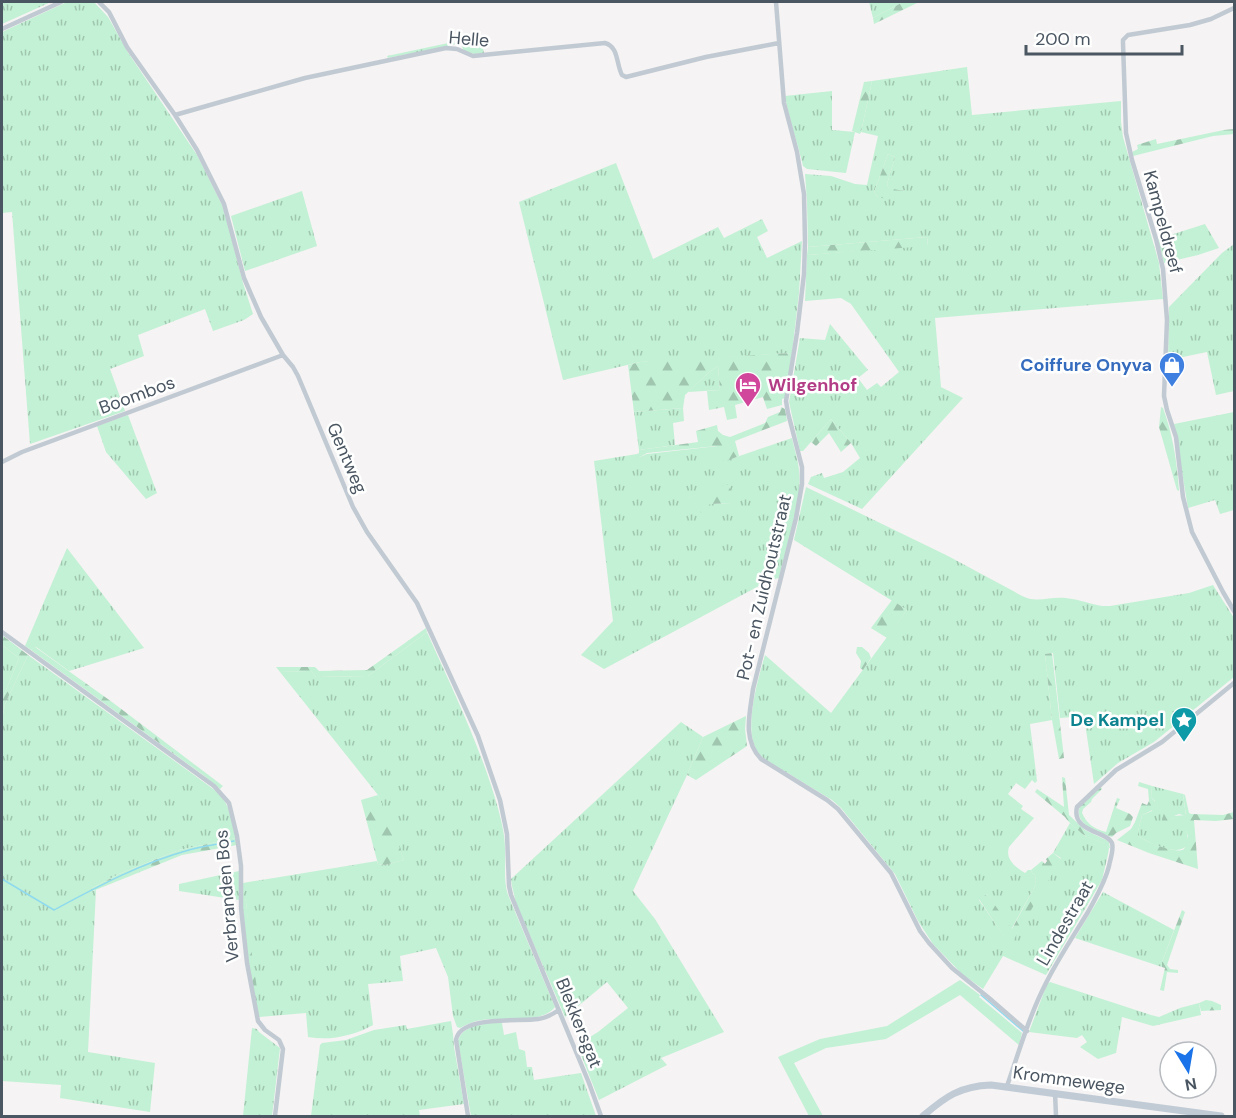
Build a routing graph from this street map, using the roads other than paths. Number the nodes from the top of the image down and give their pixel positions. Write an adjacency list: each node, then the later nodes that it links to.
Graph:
1 (61, 2): 5 (street)
2 (99, 2): 7 (street, Gentweg)
3 (776, 2): 6 (street, Pot- en Zuidhoutstraat)
4 (1234, 8): 10 (street, Kampeldreef)
5 (2, 29)
6 (779, 43): 7 (street, Helle); 15 (street, Pot- en Zuidhoutstraat)
7 (175, 115): 8 (street, Gentweg)
8 (283, 355): 9 (street, Boombos); 13 (street, Gentweg)
9 (2, 462)
10 (1234, 611)
11 (2, 632): 19 (street, Verbranden Bos)
12 (1234, 683): 15 (street, Lindestraat)
13 (530, 941): 14 (street, Blekkersgat)
14 (559, 1010): 20 (street); 21 (street, Blekkersgat)
15 (1027, 1031): 16 (street, Lindestraat)
16 (1007, 1086): 17 (street, Krommewege); 22 (street, Krommewege)
17 (1055, 1093): 18 (street, Krommewege); 23 (street)
18 (1185, 1114): 24 (street, Krommewege)
19 (275, 1116)
20 (468, 1116)
21 (601, 1116)
22 (923, 1116)
23 (1056, 1116)
24 (1221, 1116)

